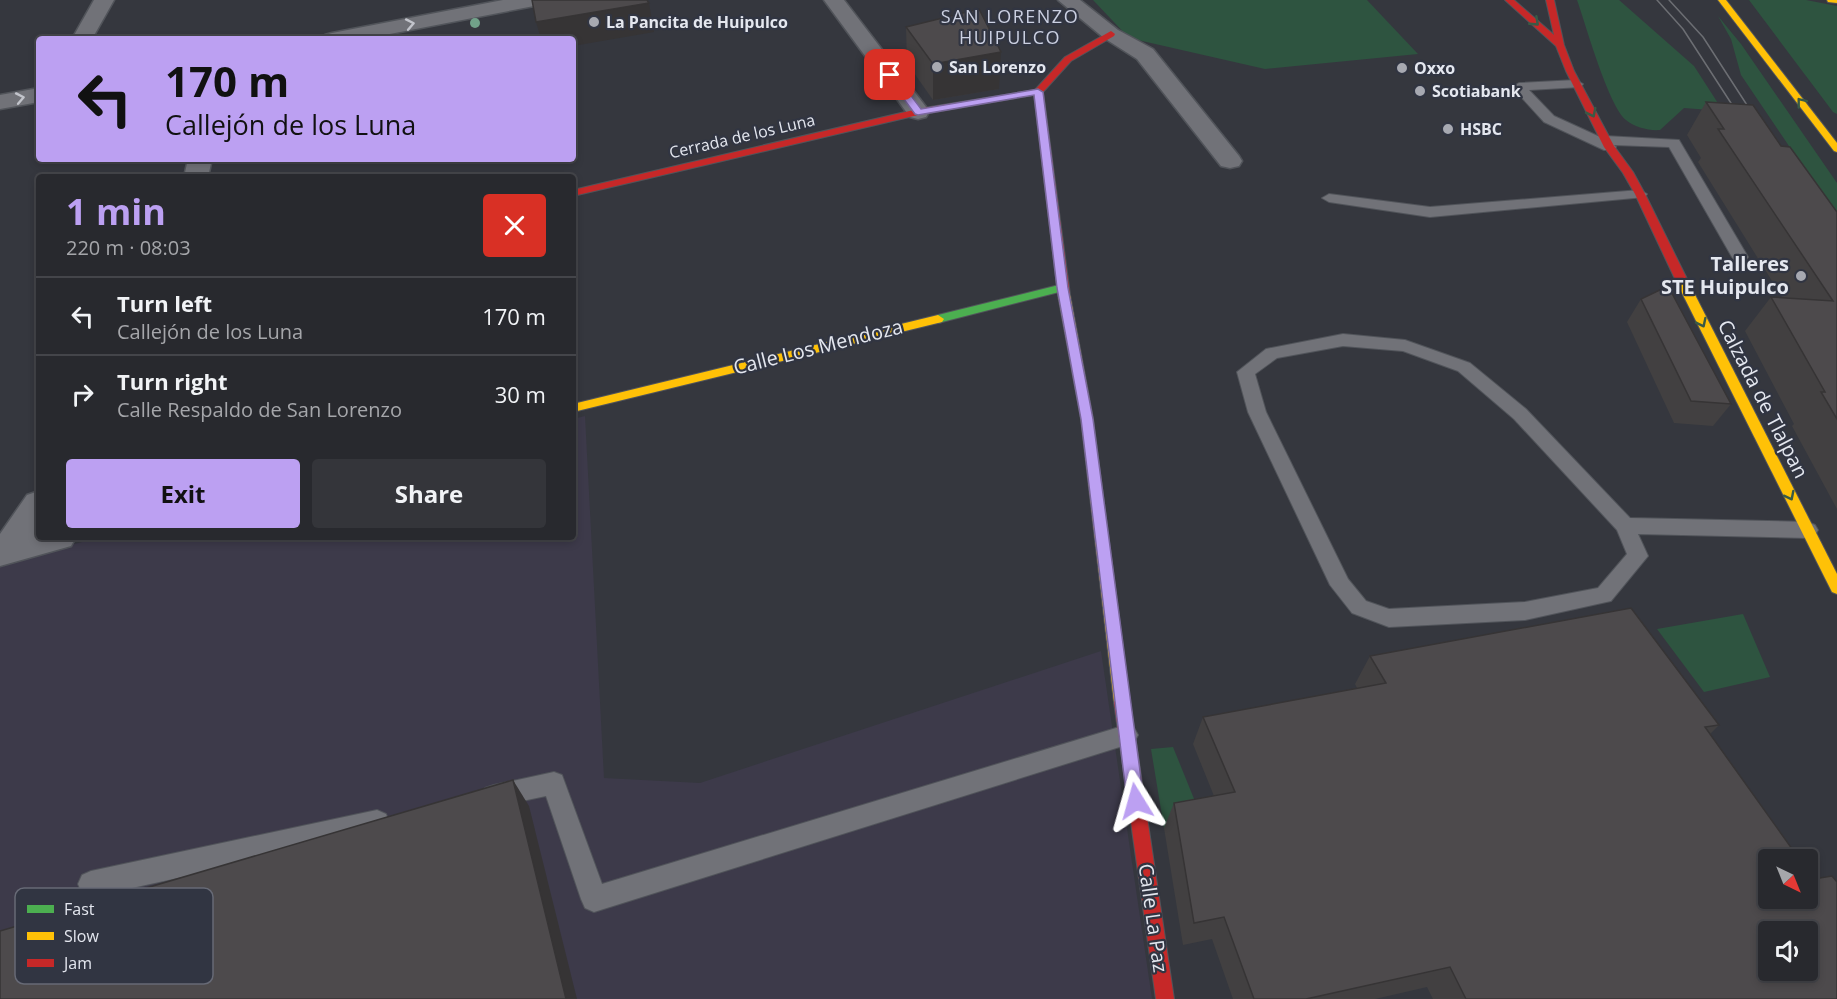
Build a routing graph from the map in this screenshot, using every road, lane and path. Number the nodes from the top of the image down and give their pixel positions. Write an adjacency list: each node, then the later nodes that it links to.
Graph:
1 (104, 0): 11 (street)
2 (534, 0): 12 (street, one-way to 2)
3 (834, 0): 18 (street)
4 (1068, 0): 10 (street)
5 (1509, 0): 13 (street, one-way to 13)
6 (1550, 0): 13 (street, Calzada de Tlalpan)
7 (1722, 0): 20 (street, one-way to 7)
8 (1831, 0): 9 (street)
9 (1837, 1)
10 (1111, 34): 15 (street); 21 (street)
11 (84, 36)
12 (348, 36)
13 (1560, 45): 14 (street, Calzada de Tlalpan)
14 (1576, 84): 19 (street, Calzada de Tlalpan, one-way to 19); 19 (lane)
15 (1038, 92): 18 (street, Cerrada de los Luna); 26 (street, Calle La Paz)
16 (36, 95): 17 (street, one-way to 16)
17 (0, 102)
18 (918, 112): 22 (street, Cerrada de los Luna)
19 (1607, 143): 23 (street, Calzada de Tlalpan); 25 (lane)
20 (1837, 149)
21 (1230, 161)
22 (576, 191)
23 (1640, 194): 24 (lane); 30 (street, Calzada de Tlalpan, one-way to 30)
24 (1329, 198)
25 (1740, 257)
26 (1063, 288): 27 (street, Calle Los Mendoza); 34 (street, Calle La Paz)
27 (576, 407)
28 (36, 508): 32 (street)
29 (1625, 526): 29 (lane); 30 (lane)
30 (1808, 530): 33 (street, Calzada de Tlalpan)
31 (47, 540): 32 (street)
32 (4, 551)
33 (1837, 588)
34 (1126, 735): 35 (lane); 38 (street, Calle La Paz)
35 (473, 801)
36 (404, 816): 37 (lane)
37 (91, 884)
38 (1165, 999)

